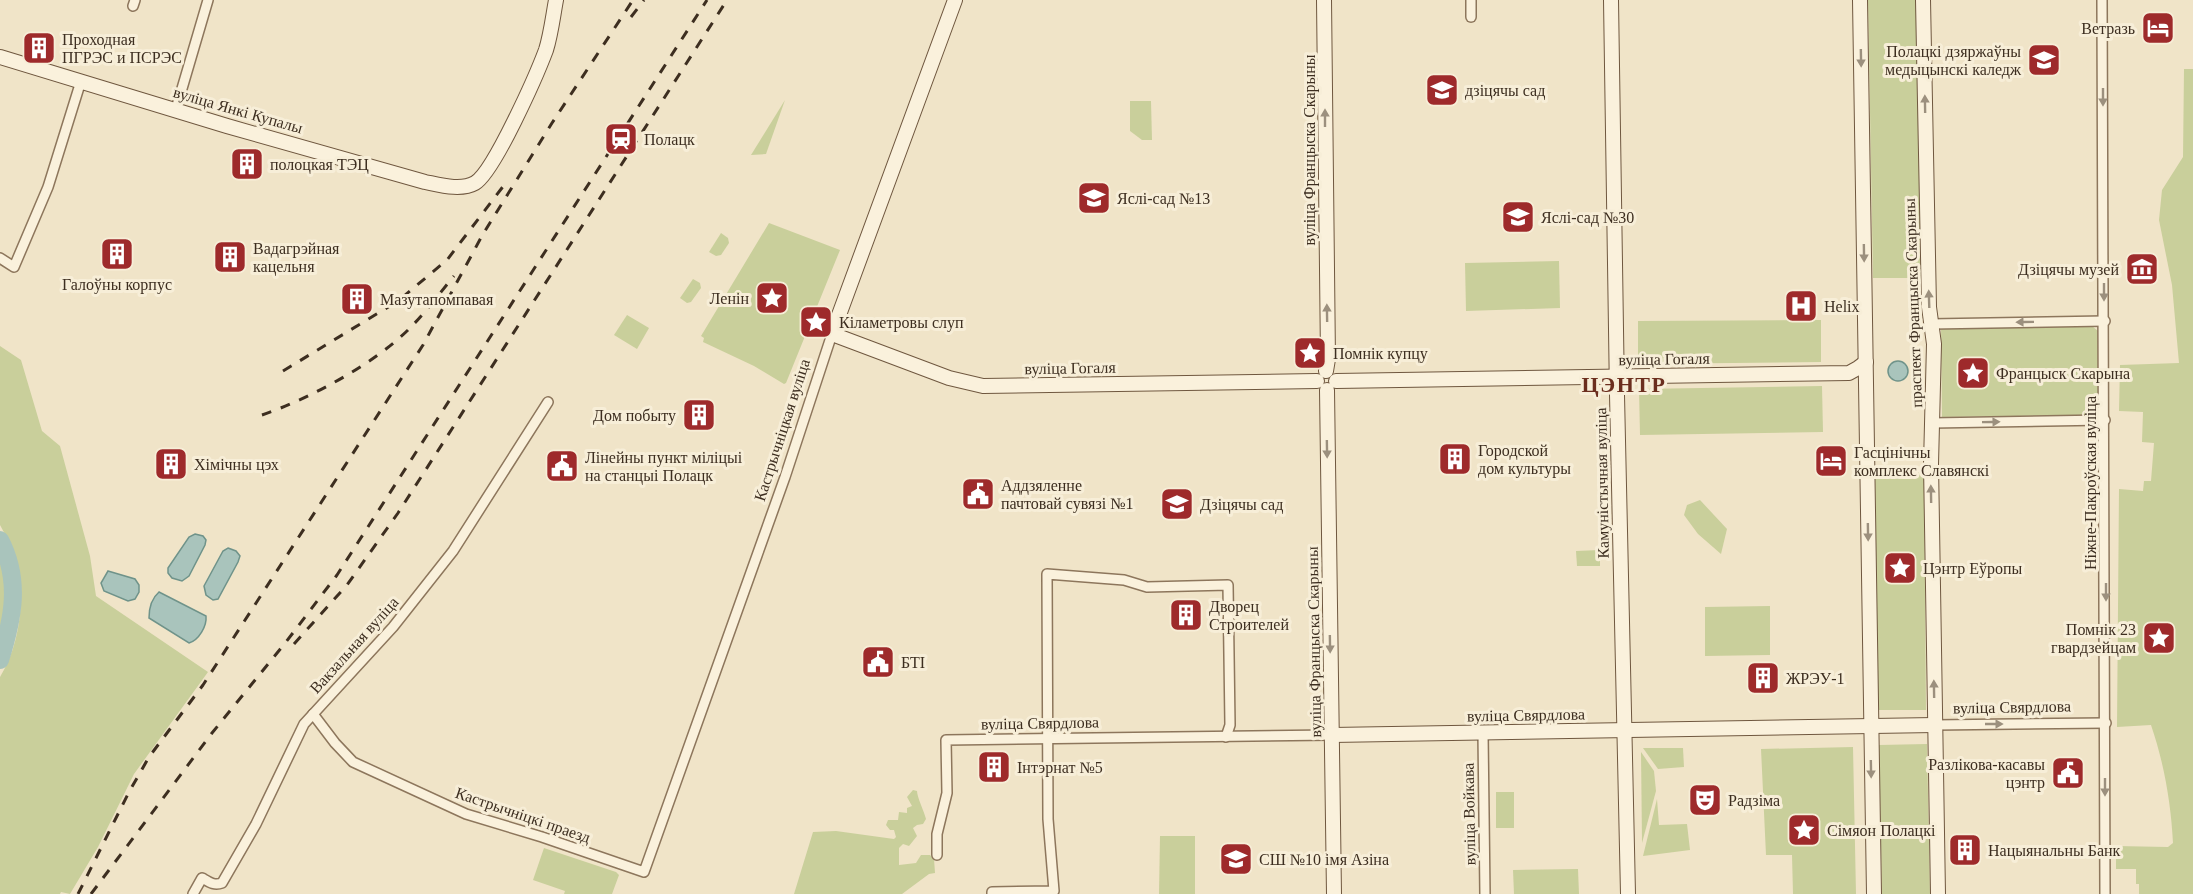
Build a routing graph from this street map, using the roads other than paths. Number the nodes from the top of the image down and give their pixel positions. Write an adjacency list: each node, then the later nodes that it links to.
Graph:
1 (208, 0): 13 (street)
2 (556, 0): 13 (street, вуліца Янкі Купалы)
3 (956, 0): 17 (street, Кастрычніцкая вуліца)
4 (1324, 0): 21 (street, вуліца Францыска Скарыны, one-way to 4)
5 (1471, 0): 10 (street)
6 (1611, 0): 20 (street, Камуністычная вуліца)
7 (1860, 0): 18 (street, one-way to 18)
8 (1923, 0): 16 (street, праспект Францыска Скарыны, one-way to 8)
9 (2102, 0): 15 (street, Ніжне-Пакроўская вуліца, one-way to 15)
10 (1471, 17)
11 (0, 57): 12 (street, вуліца Янкі Купалы)
12 (81, 81): 13 (street, вуліца Янкі Купалы); 14 (street)
13 (176, 109)
14 (0, 258)
15 (2104, 321): 16 (street, one-way to 16); 24 (street, Ніжне-Пакроўская вуліца)
16 (1931, 324): 25 (street, праспект Францыска Скарыны)
17 (832, 334): 21 (street, вуліца Гогаля); 36 (street, Кастрычніцкая вуліца)
18 (1866, 362): 19 (street); 22 (street)
19 (1848, 373): 20 (street, вуліца Гогаля); 22 (street)
20 (1617, 376): 21 (street, вуліца Гогаля); 30 (street, Камуністычная вуліца)
21 (1326, 381): 32 (street, вуліца Францыска Скарыны, one-way to 32)
22 (1866, 384): 29 (street, one-way to 29)
23 (548, 402): 26 (street, Вакзальная вуліца)
24 (2105, 420): 25 (street, one-way to 24); 27 (street, Ніжне-Пакроўская вуліца, one-way to 27)
25 (1932, 423): 28 (street, праспект Францыска Скарыны, one-way to 25)
26 (313, 714): 36 (street, Кастрычніцкі праезд); 37 (street, Вакзальная вуліца)
27 (2106, 723): 28 (street, вуліца Свярдлова, one-way to 27); 44 (street, Ніжне-Пакроўская вуліца, one-way to 44)
28 (1935, 725): 29 (street, вуліца Свярдлова); 43 (street, праспект Францыска Скарыны)
29 (1870, 727): 30 (street, вуліца Свярдлова); 42 (street, one-way to 42)
30 (1624, 730): 31 (street, вуліца Свярдлова); 41 (street, Камуністычная вуліца)
31 (1483, 733): 32 (street, вуліца Свярдлова); 40 (street, вуліца Войкава)
32 (1332, 735): 33 (street, вуліца Свярдлова); 39 (street, вуліца Францыска Скарыны)
33 (1226, 737): 34 (street, вуліца Свярдлова); 34 (street)
34 (1049, 739): 35 (street, вуліца Свярдлова); 38 (street)
35 (937, 855)
36 (645, 872)
37 (193, 894)
38 (992, 894)
39 (1334, 894)
40 (1485, 894)
41 (1628, 894)
42 (1874, 894)
43 (1938, 894)
44 (2105, 894)

